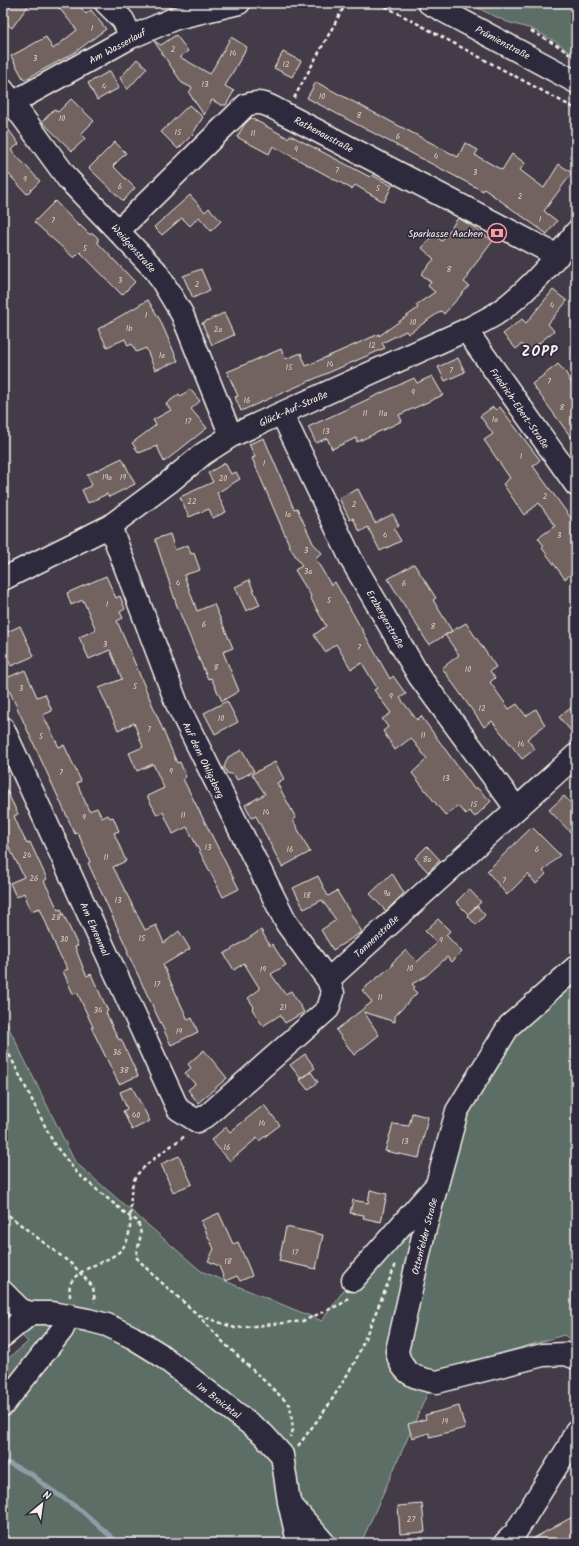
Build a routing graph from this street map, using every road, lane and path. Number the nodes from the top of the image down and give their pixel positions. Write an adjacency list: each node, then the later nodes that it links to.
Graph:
1 (106, 3): 7 (street)
2 (239, 3): 7 (street, Am Wasserlauf)
3 (346, 3): 12 (path)
4 (379, 3): 11 (path)
5 (429, 3): 9 (street, Prämienstraße)
6 (531, 31): 8 (path)
7 (131, 37): 10 (street, Am Wasserlauf)
8 (571, 56)
9 (576, 82)
10 (6, 100): 13 (street, Weidgenstraße)
11 (576, 110)
12 (286, 114): 13 (street, Rathenaustraße); 15 (street, Rathenaustraße)
13 (119, 230): 18 (street, Weidgenstraße)
14 (576, 232): 15 (street, Glück-Auf-Straße)
15 (558, 256): 16 (street, Glück-Auf-Straße)
16 (466, 330): 17 (street, Glück-Auf-Straße); 19 (street, Friedrich-Ebert-Straße)
17 (282, 414): 18 (street, Glück-Auf-Straße); 24 (street, Erzbergerstraße)
18 (231, 436): 20 (street, Glück-Auf-Straße)
19 (576, 484)
20 (110, 526): 21 (street, Glück-Auf-Straße); 26 (street, Auf dem Ohligsberg)
21 (3, 579)
22 (3, 728): 28 (street, Am Ehrenmal)
23 (576, 755): 24 (street, Tannenstraße)
24 (516, 808): 26 (street, Tannenstraße)
25 (576, 967): 29 (street, Ottenfelder Straße)
26 (328, 980): 28 (street)
27 (3, 1042): 31 (path)
28 (197, 1121): 31 (path)
29 (437, 1184): 34 (street); 41 (street, Ottenfelder Straße)
30 (3, 1210): 33 (path)
31 (130, 1217): 33 (path); 38 (path)
32 (398, 1262): 44 (path)
33 (80, 1273): 35 (path); 39 (path)
34 (353, 1280): 38 (path)
35 (70, 1285)
36 (3, 1292): 37 (street)
37 (31, 1313): 39 (street, Im Broichtal); 40 (street)
38 (198, 1315): 44 (path)
39 (79, 1317): 42 (street); 44 (street, Im Broichtal)
40 (3, 1336)
41 (576, 1358)
42 (3, 1405)
43 (576, 1431): 48 (street)
44 (282, 1455): 45 (street)
45 (289, 1502): 46 (street); 47 (street)
46 (300, 1543)
47 (324, 1543)
48 (505, 1543)

